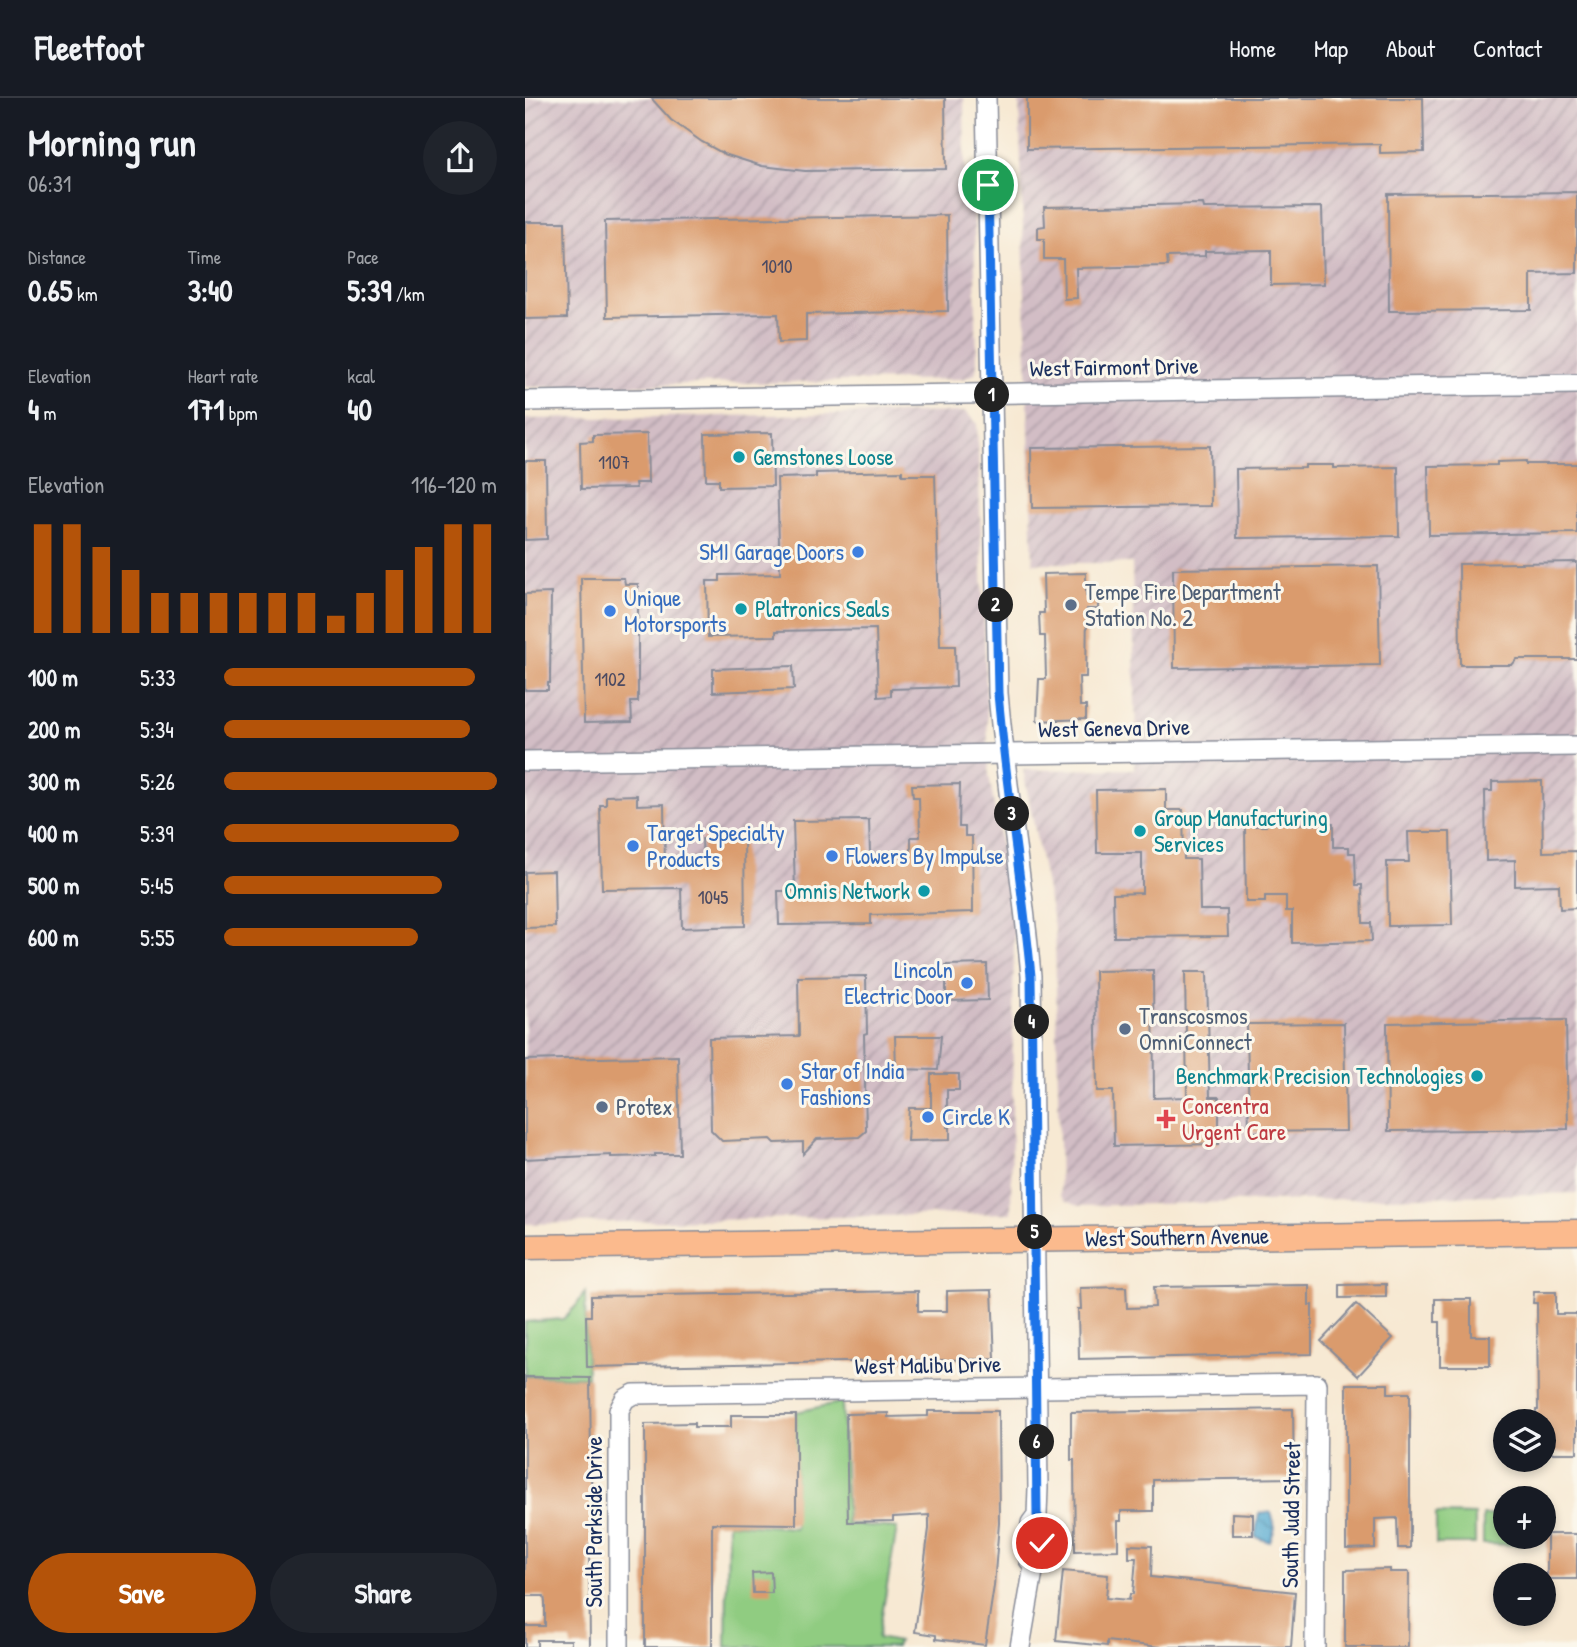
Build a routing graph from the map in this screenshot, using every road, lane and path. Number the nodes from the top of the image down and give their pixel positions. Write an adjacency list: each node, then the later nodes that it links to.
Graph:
1 (986, 98): 3 (street)
2 (1577, 384): 3 (street, West Fairmont Drive)
3 (992, 394): 4 (street, West Fairmont Drive); 6 (street)
4 (525, 401)
5 (1577, 746): 6 (street, West Geneva Drive)
6 (1003, 754): 7 (street, West Geneva Drive); 9 (street)
7 (525, 761)
8 (1577, 1232): 9 (main road, West Southern Avenue)
9 (1035, 1239): 10 (main road, West Southern Avenue); 12 (street)
10 (525, 1247)
11 (1317, 1384): 12 (street, West Malibu Drive); 16 (street, South Judd Street)
12 (1037, 1387): 13 (street, West Malibu Drive); 15 (street)
13 (625, 1399): 14 (street, South Parkside Drive)
14 (619, 1647)
15 (1020, 1647)
16 (1315, 1647)

